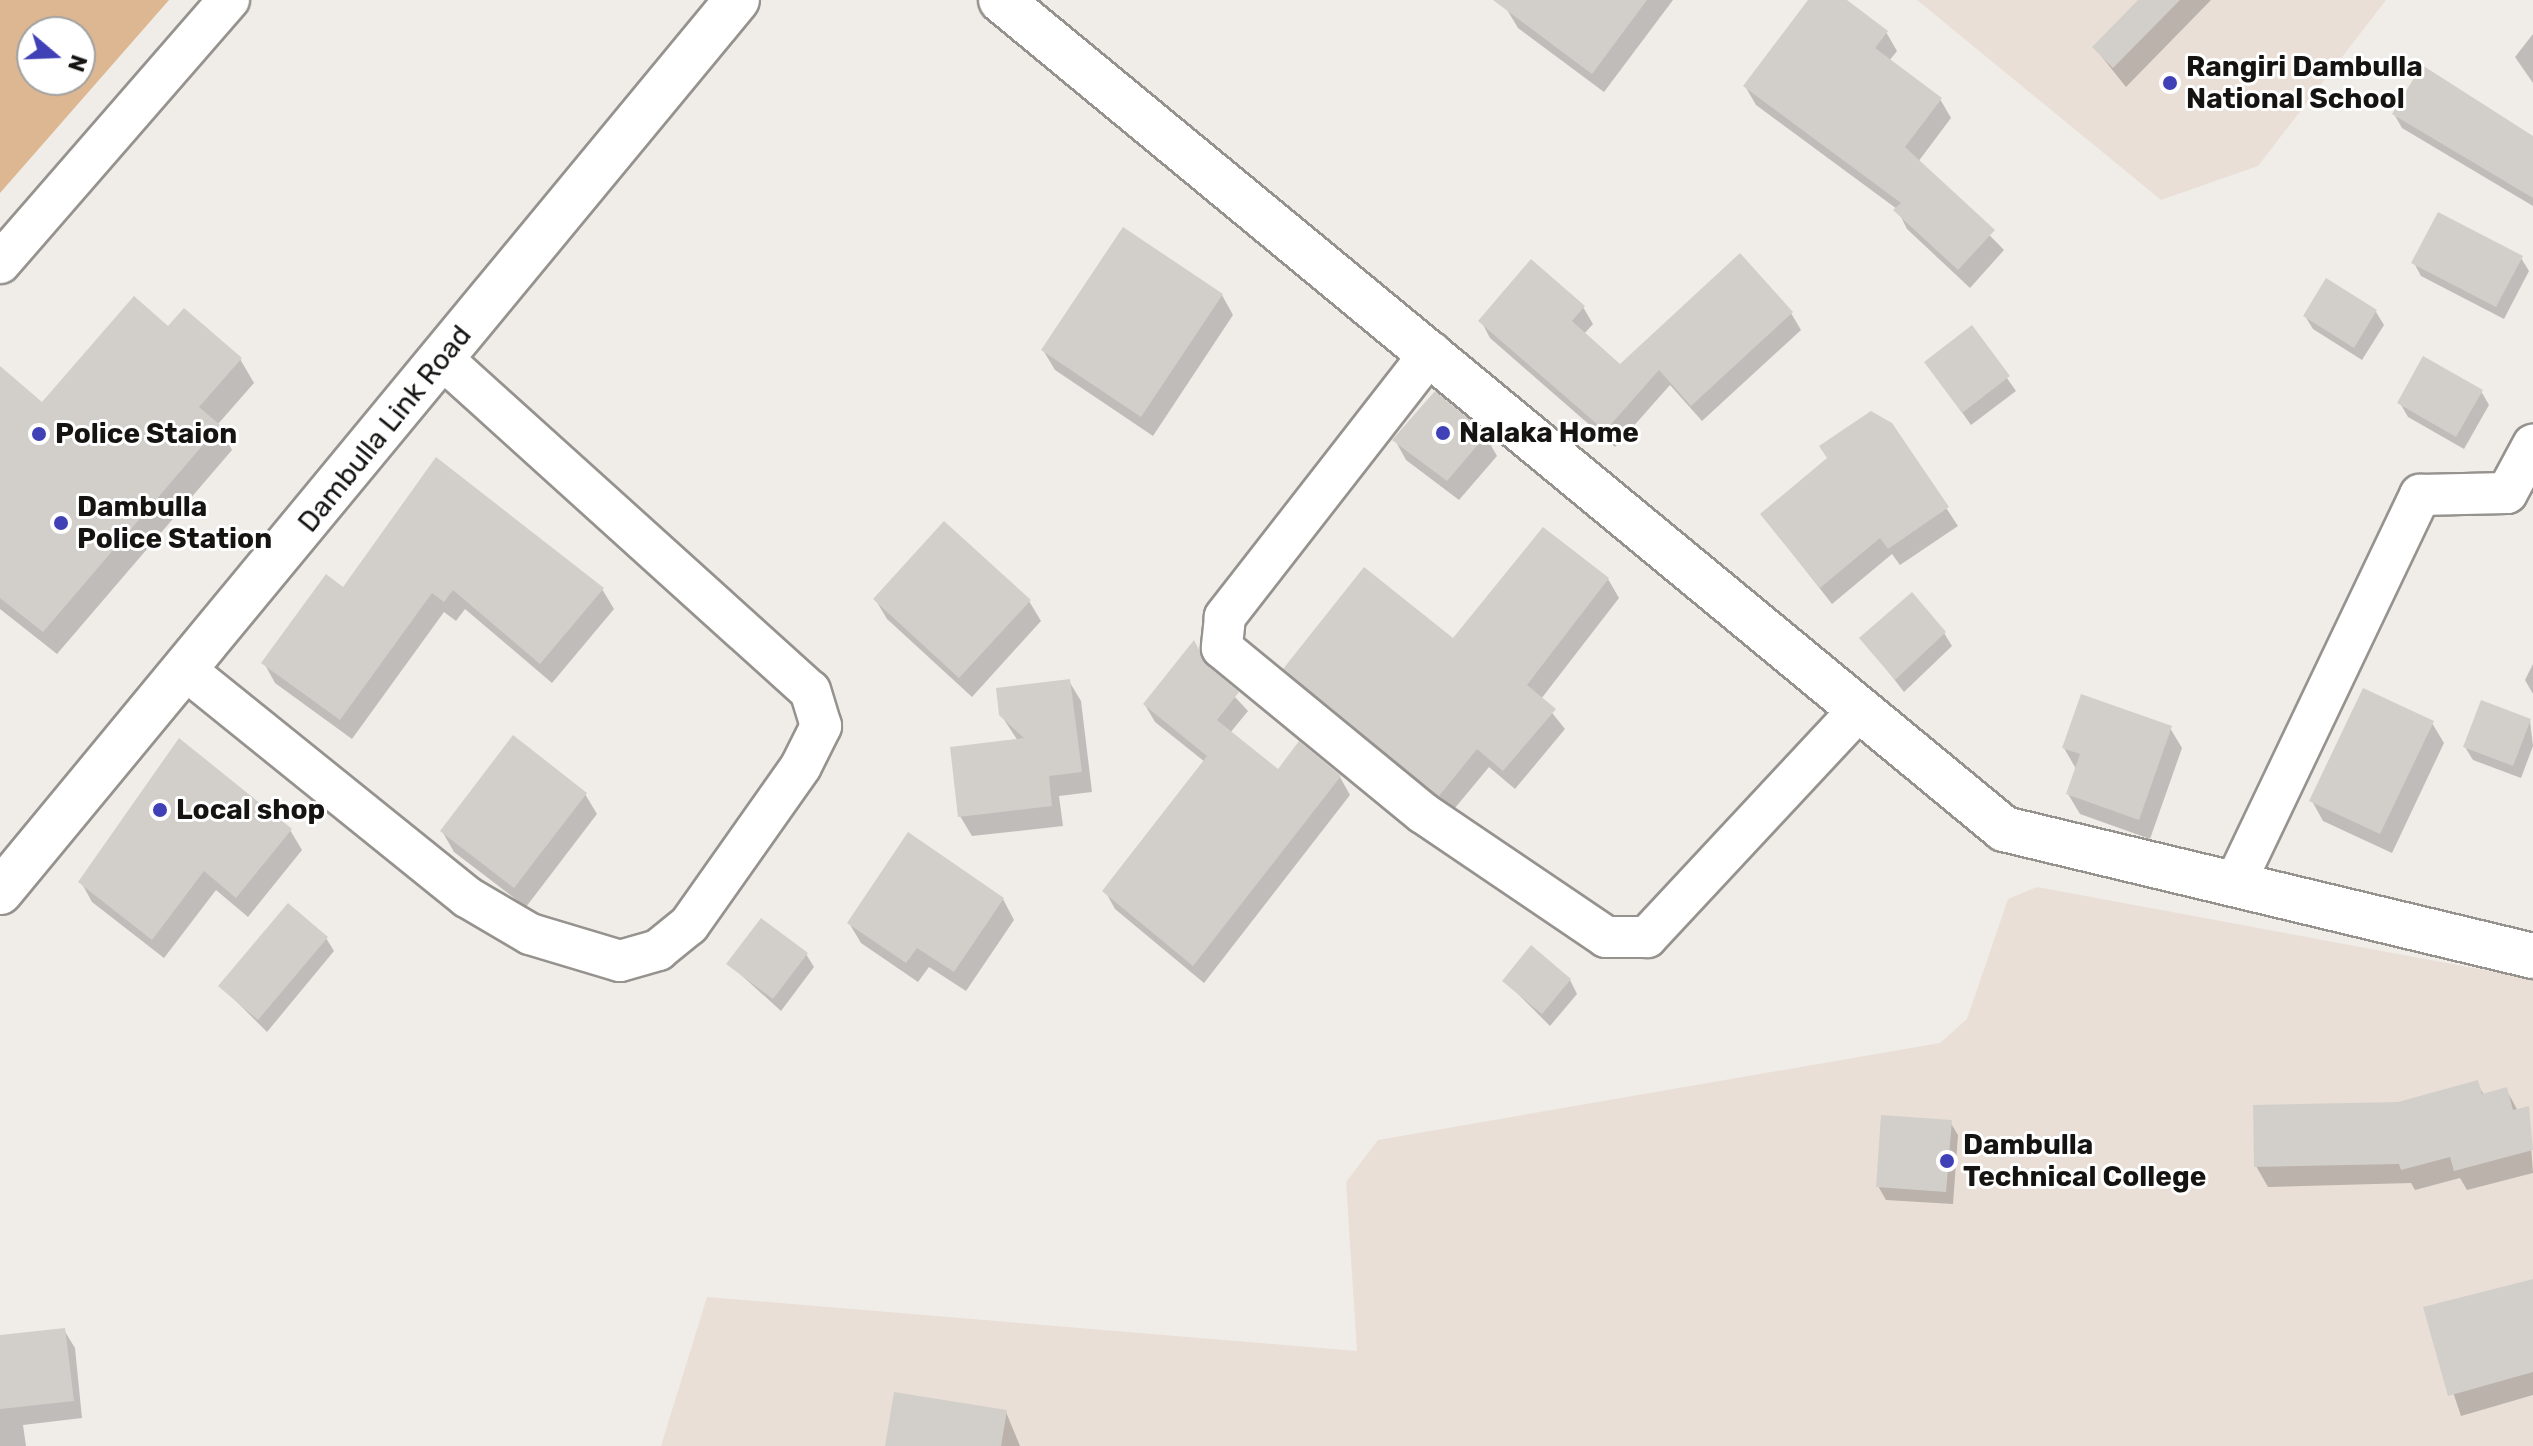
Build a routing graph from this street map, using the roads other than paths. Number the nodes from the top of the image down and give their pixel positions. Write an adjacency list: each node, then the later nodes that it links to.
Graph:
1 (229, 0): 4 (street)
2 (737, 0): 6 (street, Dambulla Link Road)
3 (1001, 0): 5 (street)
4 (0, 263)
5 (1431, 352): 9 (street); 9 (street)
6 (443, 359): 8 (street, Dambulla Link Road); 8 (street)
7 (2533, 445): 10 (street)
8 (187, 671): 11 (street, Dambulla Link Road)
9 (1857, 712): 10 (street)
10 (2236, 881): 12 (street)
11 (0, 892)
12 (2533, 956)

